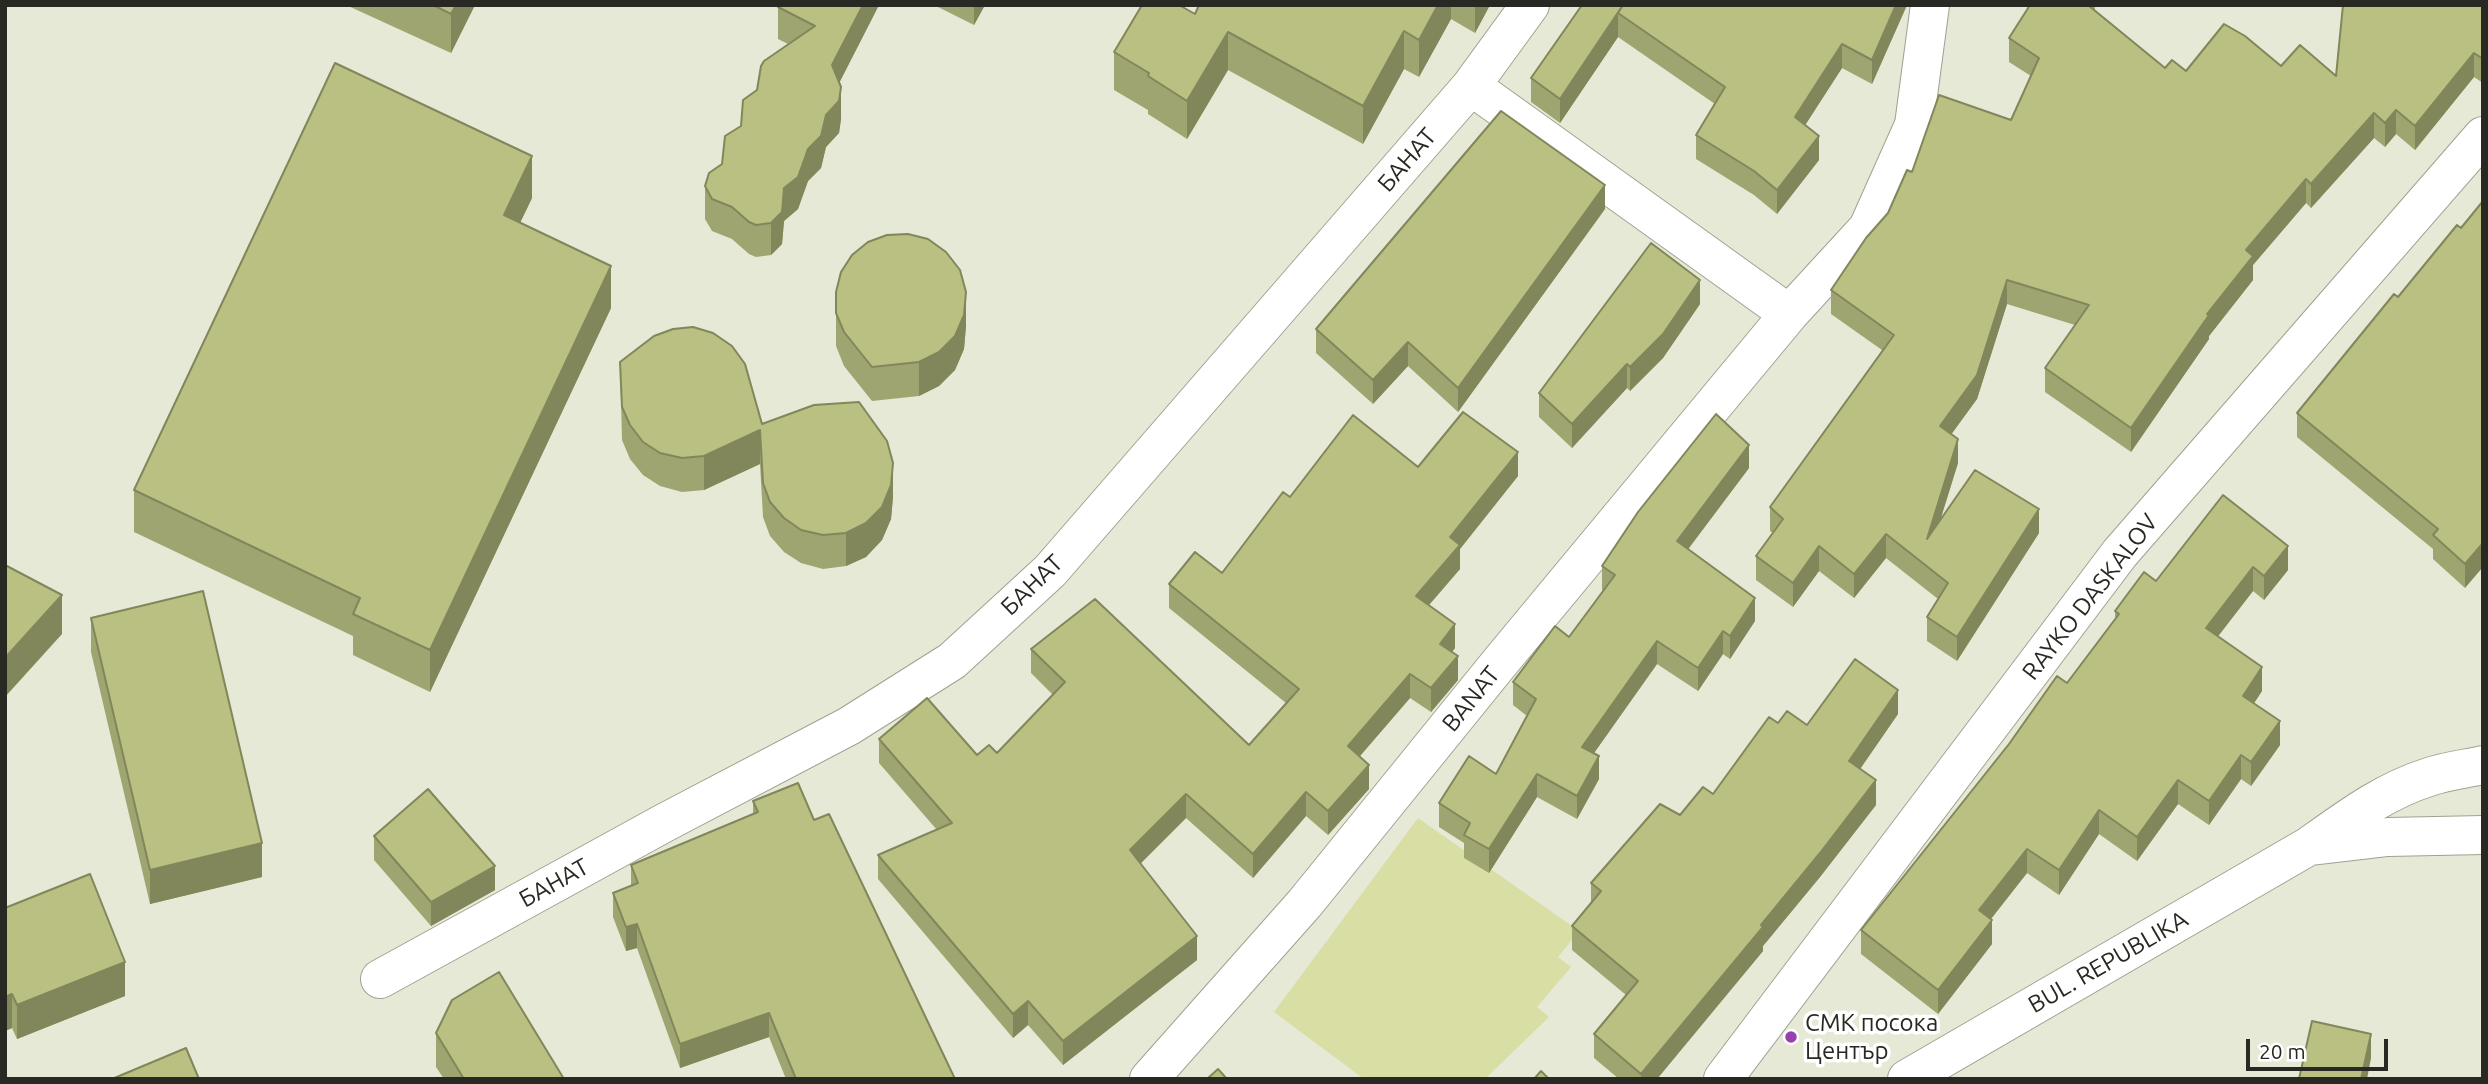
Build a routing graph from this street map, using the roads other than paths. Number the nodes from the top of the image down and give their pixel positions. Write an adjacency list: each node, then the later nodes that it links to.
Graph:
1 (1530, 5): 3 (street, БАНАТ)
2 (1930, 5): 5 (street)
3 (1471, 86): 5 (street); 9 (street, БАНАТ)
4 (2483, 136): 11 (street, RAYKO DASKALOV)
5 (1789, 314): 10 (street, BANAT)
6 (2483, 765): 8 (street, BUL. REPUBLIKA)
7 (2483, 835): 8 (street, BUL. REPUBLIKA)
8 (2309, 846): 12 (street, BUL. REPUBLIKA)
9 (380, 979)
10 (1149, 1079)
11 (1723, 1079)
12 (1907, 1079)

